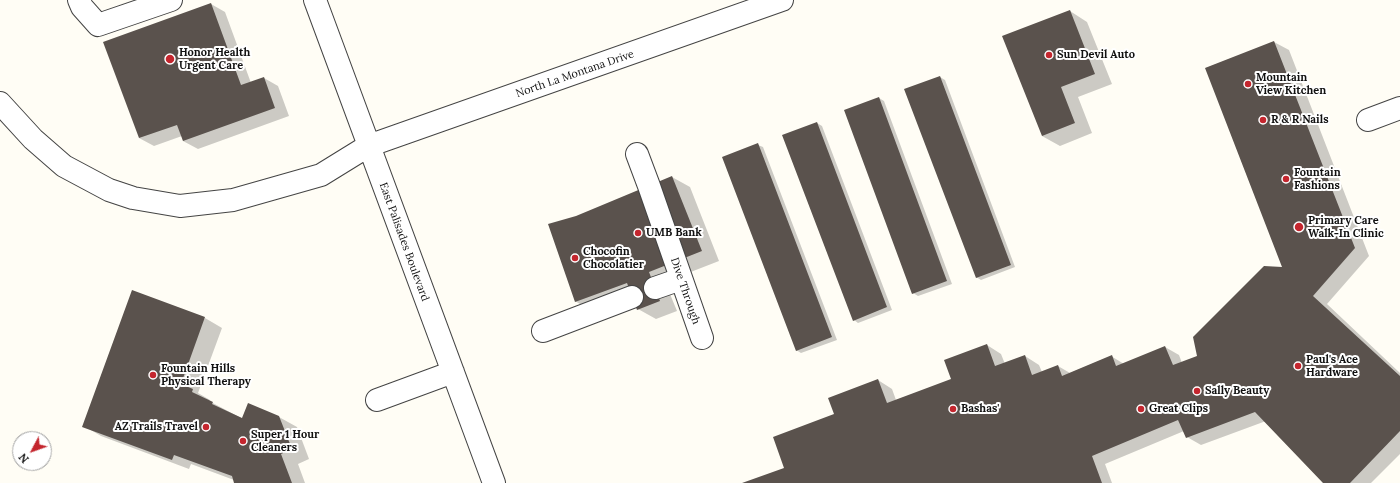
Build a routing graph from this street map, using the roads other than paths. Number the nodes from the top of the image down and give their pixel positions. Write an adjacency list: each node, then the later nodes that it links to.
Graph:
1 (79, 0): 5 (street)
2 (171, 0): 5 (street)
3 (315, 0): 9 (street, East Palisades Boulevard)
4 (782, 0): 9 (street, North La Montana Drive)
5 (146, 4)
6 (0, 103): 9 (street, North La Montana Drive)
7 (1400, 108): 8 (street)
8 (1368, 120)
9 (368, 146): 16 (street, East Palisades Boulevard)
10 (637, 154): 11 (street, Dive Through)
11 (681, 279): 12 (street); 15 (street, Dive Through)
12 (655, 288)
13 (632, 297): 14 (street)
14 (543, 331)
15 (702, 338)
16 (453, 372): 17 (street); 18 (street, East Palisades Boulevard)
17 (378, 400)
18 (494, 483)

